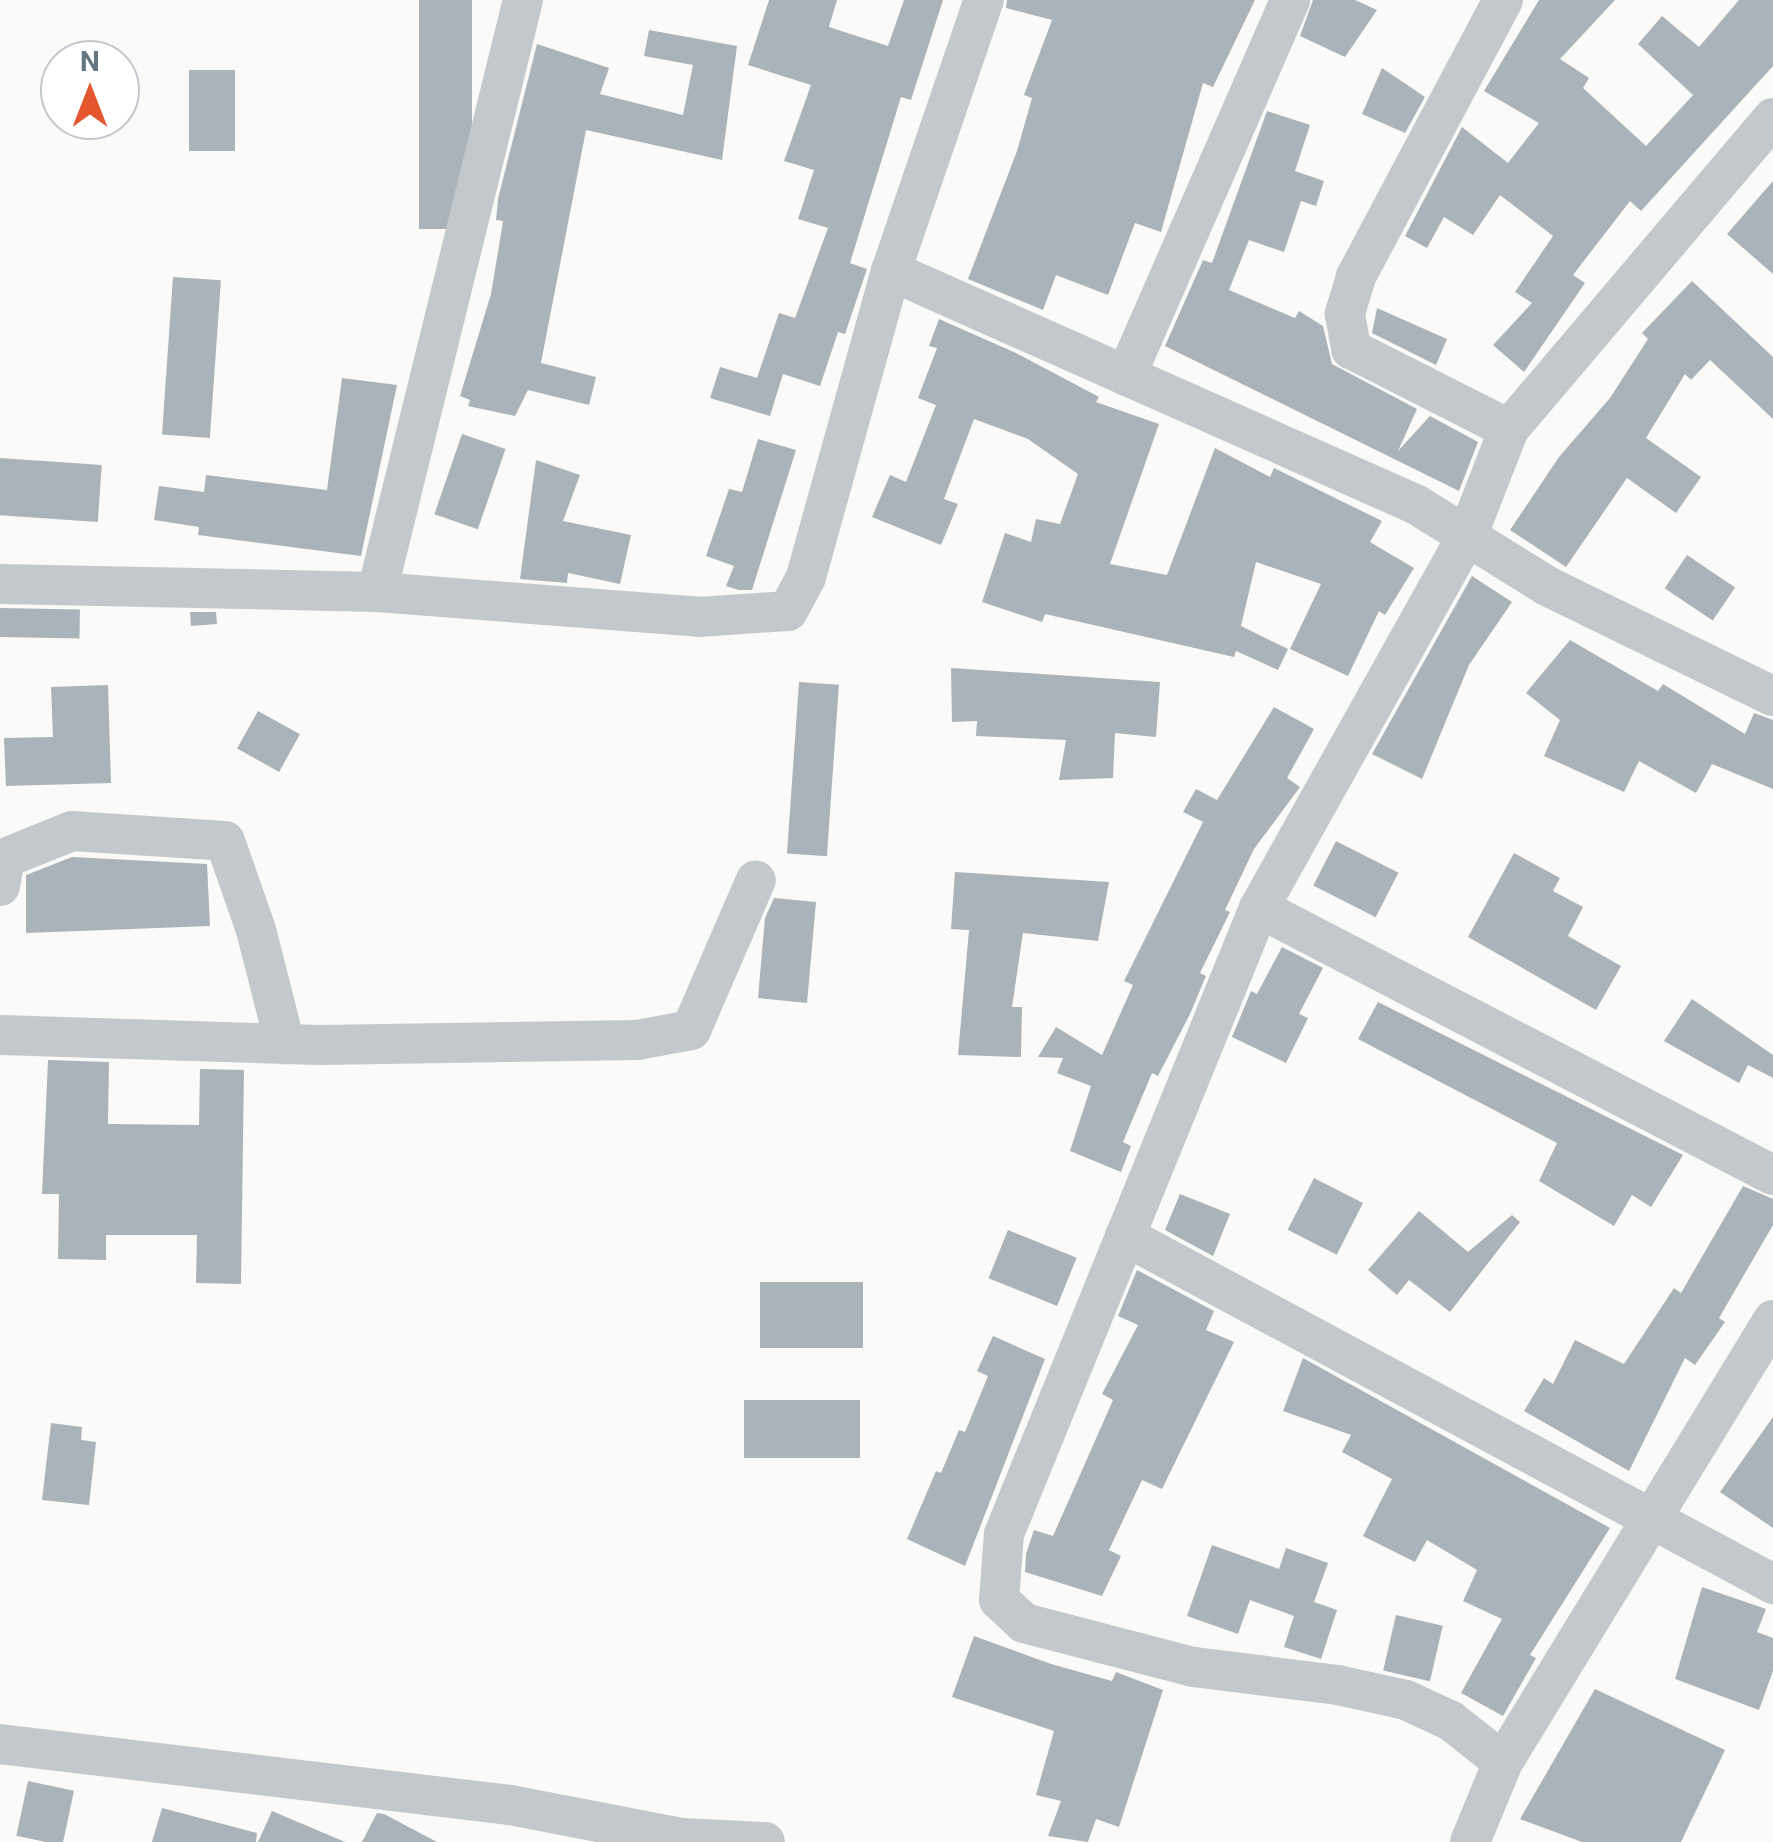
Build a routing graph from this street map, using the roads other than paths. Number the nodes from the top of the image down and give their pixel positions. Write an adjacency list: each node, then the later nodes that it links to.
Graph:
1 (523, 0): 11 (street)
2 (984, 0): 6 (street)
3 (1290, 0): 7 (street)
4 (1503, 0): 8 (street)
5 (1773, 118): 8 (street)
6 (890, 271): 7 (street); 11 (street)
7 (1126, 376): 9 (street)
8 (1509, 429): 9 (street)
9 (1468, 534): 12 (street); 15 (street)
10 (0, 584): 11 (street)
11 (377, 592)
12 (1773, 696)
13 (756, 880): 17 (street)
14 (0, 886): 17 (street)
15 (1259, 908): 18 (street); 19 (street)
16 (0, 1035): 17 (street)
17 (285, 1044)
18 (1773, 1175)
19 (1125, 1236): 21 (street); 24 (street)
20 (1773, 1320): 21 (street)
21 (1648, 1523): 22 (street); 24 (street)
22 (1773, 1584)
23 (0, 1744): 25 (street)
24 (1502, 1762): 26 (street)
25 (765, 1842)
26 (1470, 1842)

